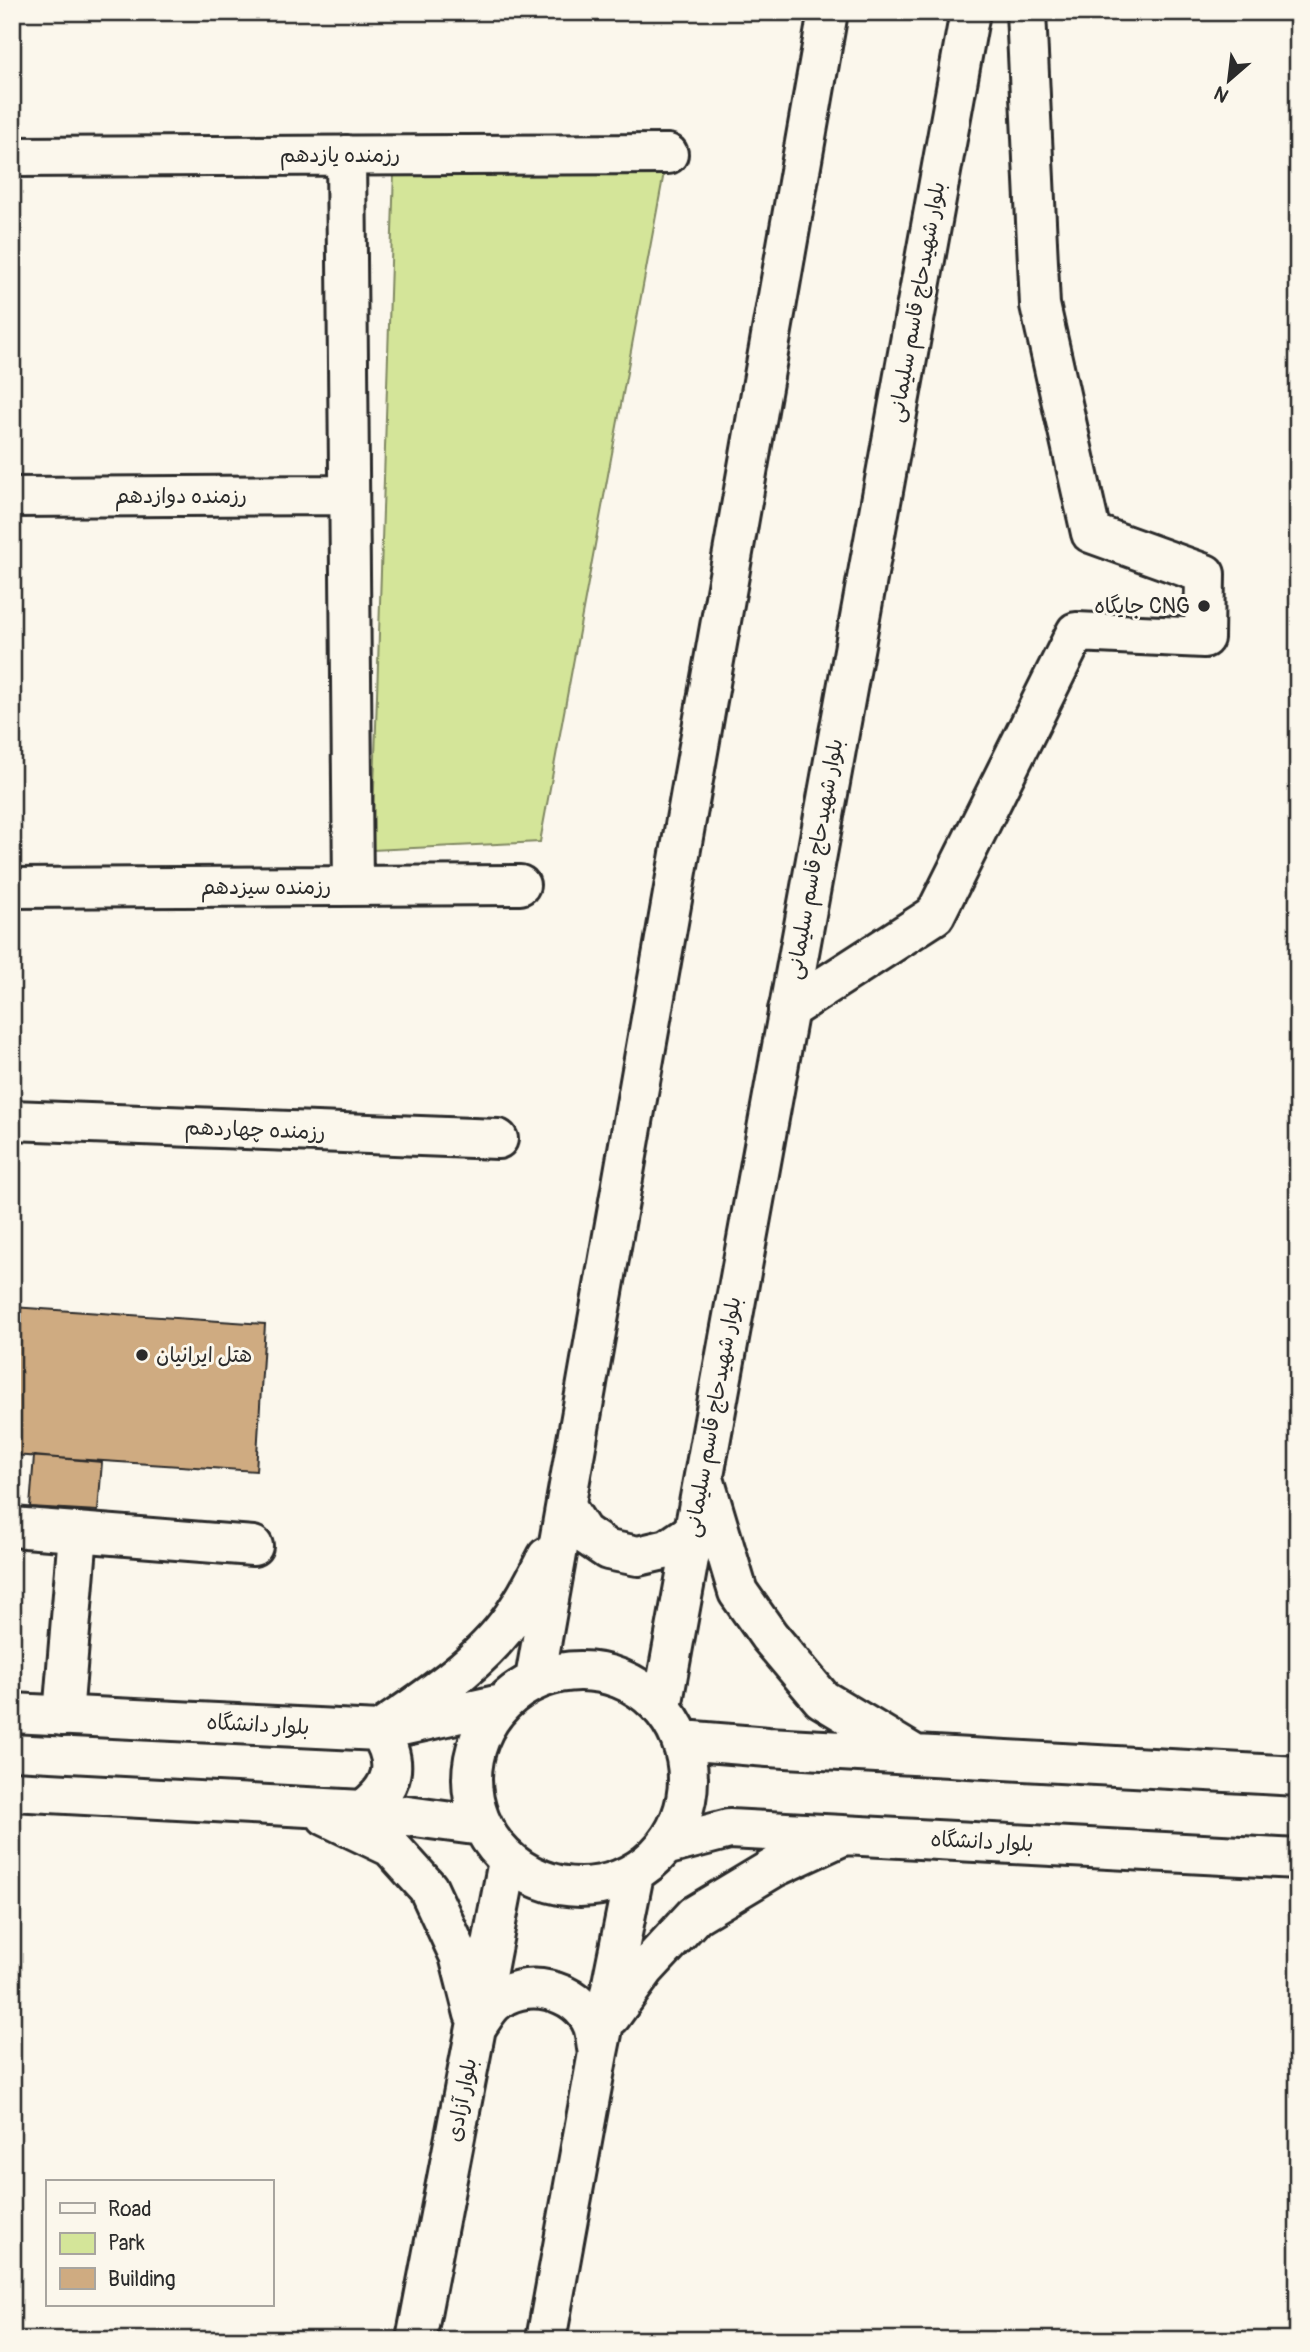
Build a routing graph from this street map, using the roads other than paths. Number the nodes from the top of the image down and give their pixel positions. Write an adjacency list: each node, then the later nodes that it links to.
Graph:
1 (828, 12): 16 (main road)
2 (970, 12): 12 (main road, بلوار شهیدحاج قاسم سلیمانی)
3 (1026, 12): 12 (main road)
4 (668, 154): 5 (main road, رزمنده یازدهم)
5 (346, 155): 6 (main road, رزمنده یازدهم); 7 (main road)
6 (12, 157)
7 (349, 495): 8 (main road, رزمنده دوازدهم); 10 (main road)
8 (12, 497)
9 (520, 885): 10 (main road, رزمنده سیزدهم)
10 (353, 886): 11 (main road, رزمنده سیزدهم)
11 (12, 888)
12 (788, 1010): 15 (main road, بلوار شهیدحاج قاسم سلیمانی)
13 (12, 1120): 14 (main road, رزمنده چهاردهم)
14 (498, 1139)
15 (703, 1475): 18 (main road, بلوار شهیدحاج قاسم سلیمانی); 28 (main road)
16 (564, 1519): 18 (main road); 21 (main road); 26 (main road)
17 (12, 1527): 19 (main road)
18 (693, 1532): 23 (main road, بلوار شهیدحاج قاسم سلیمانی)
19 (78, 1533): 20 (main road); 25 (main road)
20 (253, 1546)
21 (536, 1679): 22 (main road); 23 (main road)
22 (500, 1704): 26 (main road, بلوار دانشگاه); 33 (main road)
23 (662, 1707): 27 (main road)
24 (12, 1713): 25 (main road, بلوار دانشگاه)
25 (63, 1716): 26 (main road, بلوار دانشگاه)
26 (379, 1731): 32 (main road)
27 (682, 1740): 28 (main road); 35 (main road)
28 (917, 1756): 29 (main road)
29 (1298, 1776)
30 (12, 1791): 31 (main road)
31 (305, 1807): 32 (main road); 39 (main road)
32 (363, 1810): 33 (main road)
33 (482, 1826): 37 (main road)
34 (845, 1835): 35 (main road, بلوار دانشگاه); 36 (main road, بلوار دانشگاه); 40 (main road)
35 (668, 1844): 38 (main road)
36 (1298, 1859)
37 (508, 1861): 38 (main road); 39 (main road, بلوار آزادی)
38 (634, 1874): 40 (main road)
39 (477, 2026): 40 (main road); 41 (main road, بلوار آزادی)
40 (601, 2040): 42 (main road)
41 (416, 2340)
42 (547, 2340)

